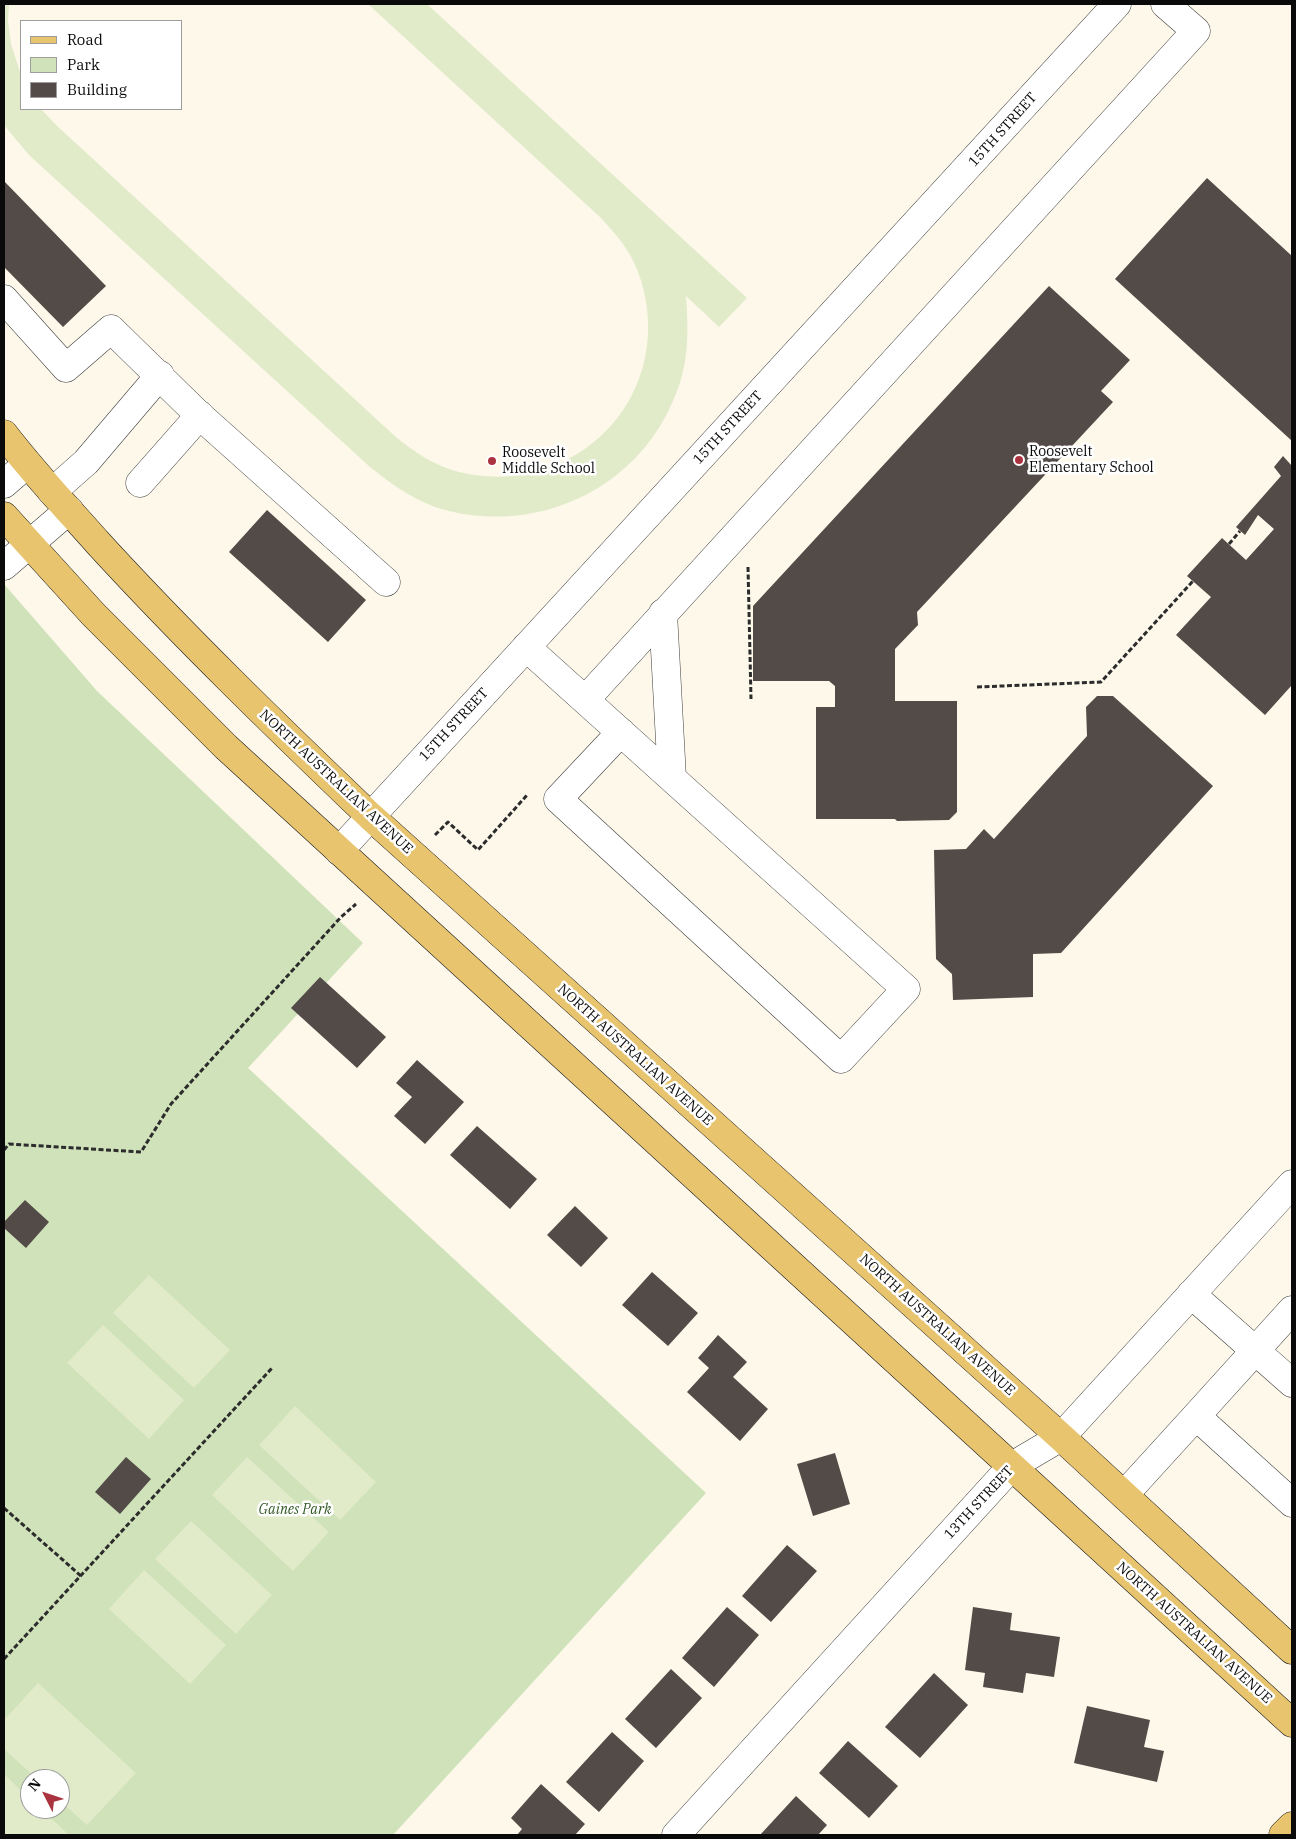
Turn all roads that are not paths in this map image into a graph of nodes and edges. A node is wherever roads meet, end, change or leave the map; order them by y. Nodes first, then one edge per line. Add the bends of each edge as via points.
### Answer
1 (1117, 4) edge
2 (1165, 4) edge
3 (4, 299) edge
4 (160, 375) junction
5 (200, 415) junction
6 (4, 434) edge
7 (26, 464) junction
8 (140, 483) dead end
9 (4, 484) edge
10 (60, 501) junction
11 (4, 516) edge
12 (30, 545) junction
13 (4, 566) edge
14 (386, 582) dead end
15 (663, 613) junction
16 (526, 647) junction
17 (585, 700) junction
18 (620, 732) junction
19 (672, 778) junction
20 (370, 816) junction
21 (339, 851) junction
22 (1292, 1184) edge
23 (1191, 1294) junction
24 (1292, 1310) edge
25 (1256, 1351) junction
26 (1292, 1383) edge
27 (1196, 1416) junction
28 (1061, 1437) junction
29 (1012, 1466) junction
30 (1124, 1495) junction
31 (1292, 1503) edge
32 (1292, 1650) edge
33 (1292, 1723) edge
34 (1292, 1826) edge
35 (676, 1835) edge
36 (1284, 1835) edge

1 - 16 street, 15TH STREET
2 - 15 street via 1196,31
3 - 4 street via 66,368 111,329
4 - 5 street
4 - 10 street via 86,462
5 - 8 street
5 - 14 street
6 - 7 main road, NORTH AUSTRALIAN AVENUE
7 - 9 street
7 - 10 main road, NORTH AUSTRALIAN AVENUE
10 - 12 street
10 - 20 main road, NORTH AUSTRALIAN AVENUE via 258,709
11 - 12 main road, NORTH AUSTRALIAN AVENUE
12 - 13 street
12 - 21 main road, NORTH AUSTRALIAN AVENUE via 93,614 226,747
15 - 17 street
15 - 19 street
16 - 17 street
16 - 20 street, 15TH STREET
17 - 18 street
18 - 19 street
18 - 19 street via 558,799 841,1059 906,989
20 - 21 street, 15TH STREET
20 - 28 main road, NORTH AUSTRALIAN AVENUE
21 - 29 main road, NORTH AUSTRALIAN AVENUE
22 - 23 street, 13TH STREET
23 - 25 street
23 - 28 street, 13TH STREET
24 - 25 street
25 - 26 street
25 - 27 street
27 - 30 street
27 - 31 street
28 - 29 street, 13TH STREET
28 - 30 main road, NORTH AUSTRALIAN AVENUE
29 - 33 main road, NORTH AUSTRALIAN AVENUE
29 - 35 street, 13TH STREET
30 - 32 main road, NORTH AUSTRALIAN AVENUE
34 - 36 main road

